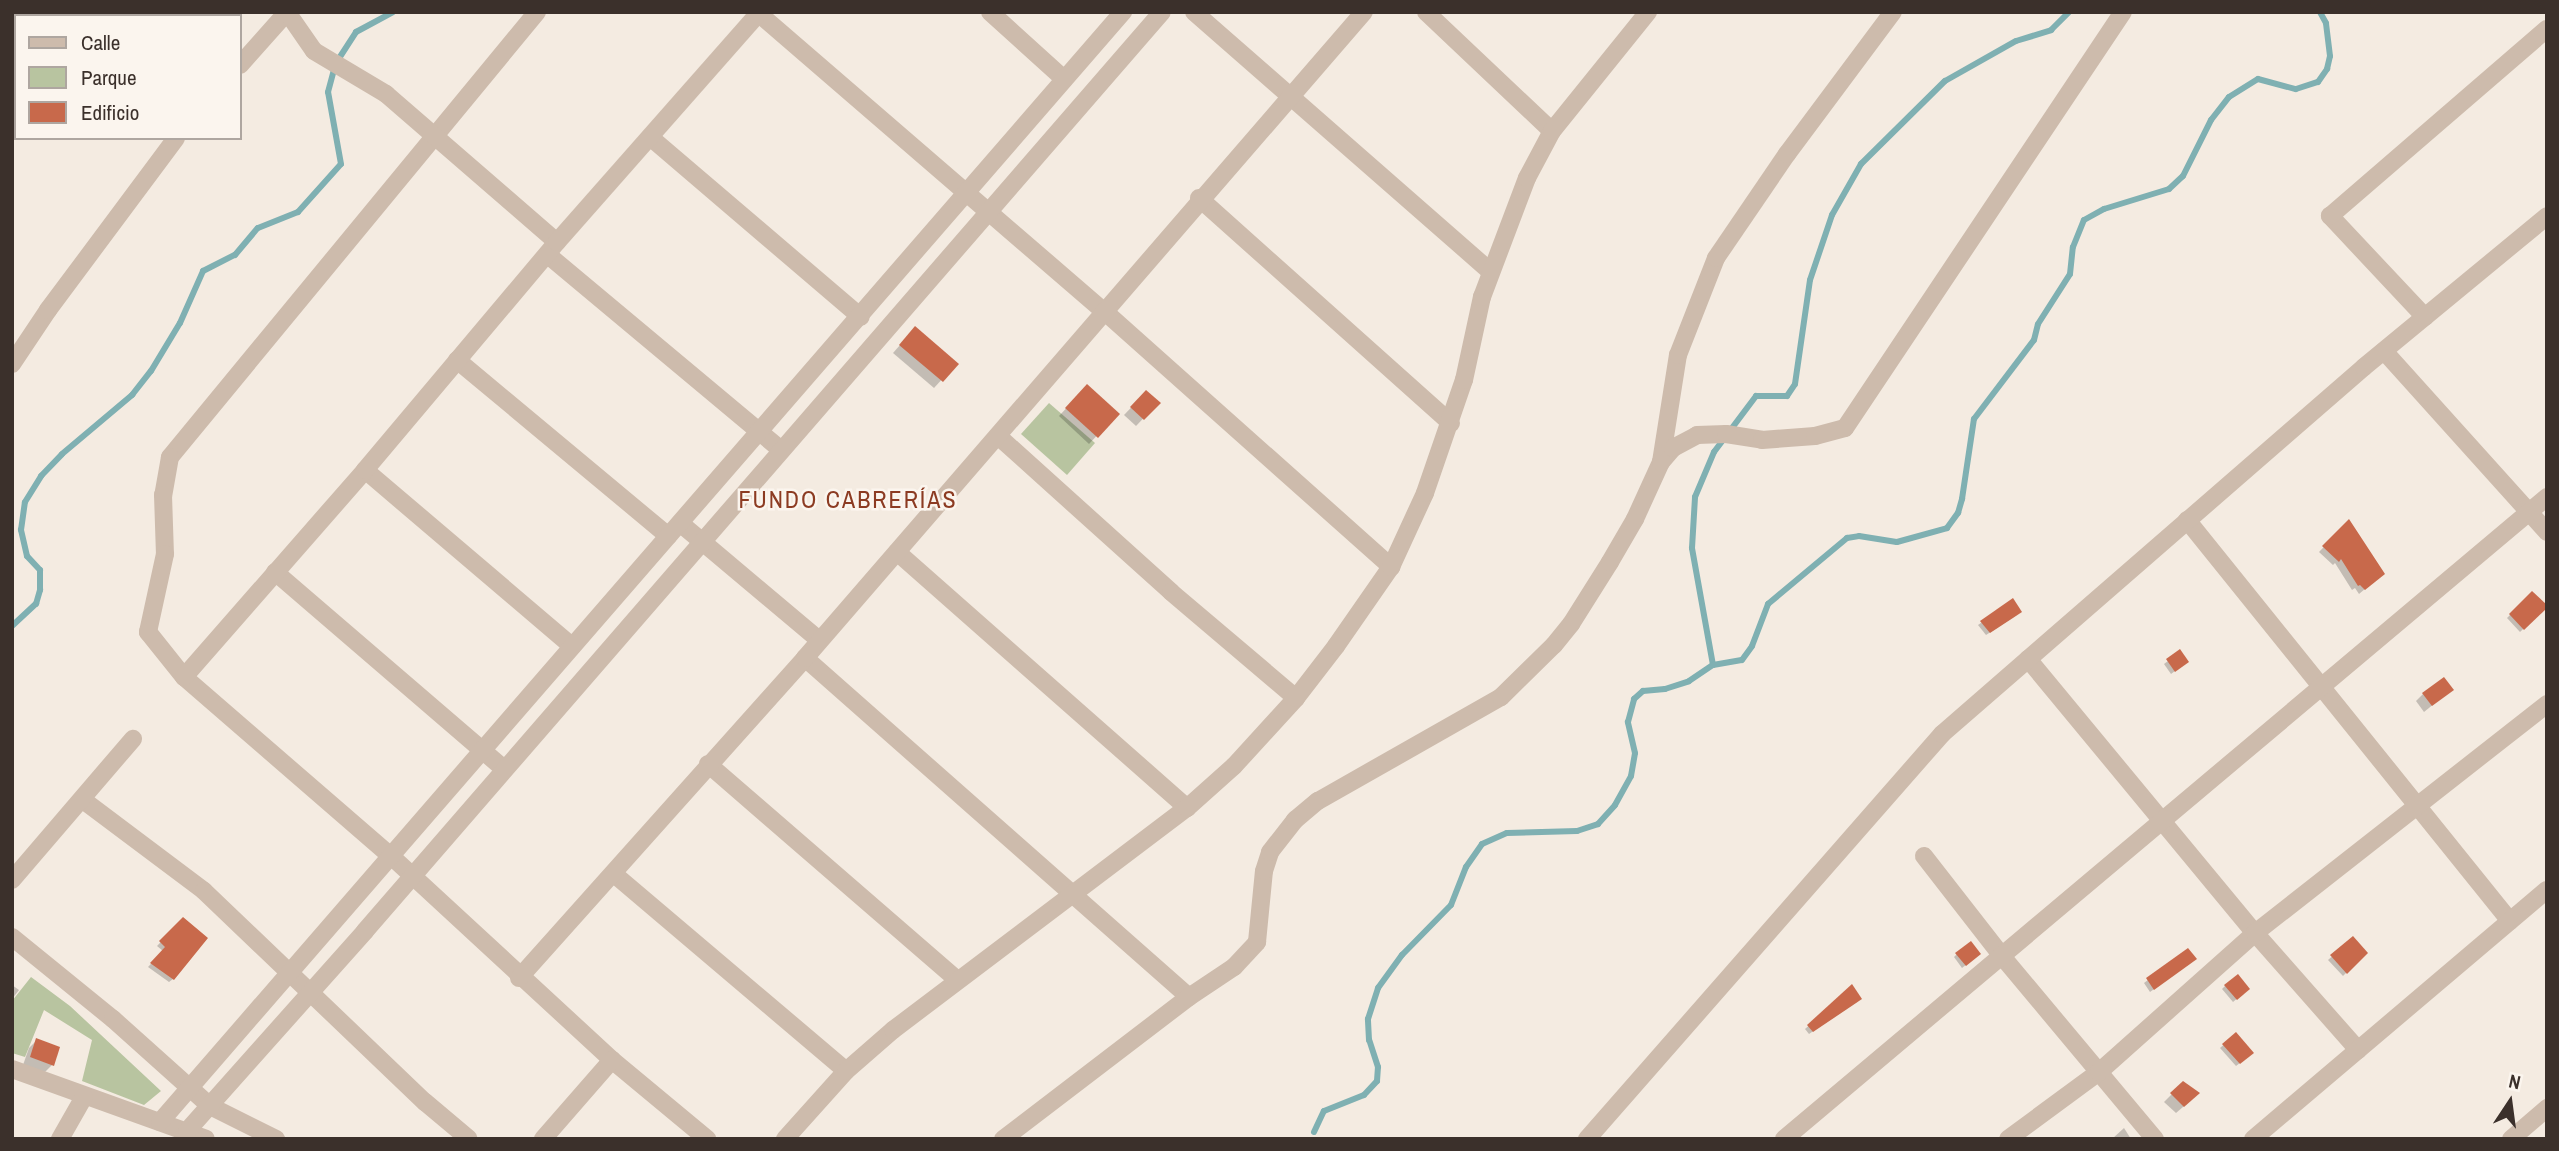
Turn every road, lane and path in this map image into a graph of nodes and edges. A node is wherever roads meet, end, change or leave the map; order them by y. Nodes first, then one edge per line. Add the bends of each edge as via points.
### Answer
1 (537, 12) edge
2 (990, 12) edge
3 (1124, 12) edge
4 (1162, 12) edge
5 (1194, 12) edge
6 (1364, 12) edge
7 (1426, 12) edge
8 (1648, 12) edge
9 (1893, 12) edge
10 (2123, 12) edge
11 (758, 13) edge
12 (2547, 29) edge
13 (242, 63) edge
14 (1064, 79) junction
15 (1289, 96) junction
16 (1552, 131) junction
17 (433, 135) junction
18 (650, 137) junction
19 (175, 140) edge
20 (966, 192) junction
21 (1199, 198) junction
22 (990, 212) junction
23 (2547, 216) edge
24 (552, 248) junction
25 (1490, 271) junction
26 (1104, 311) junction
27 (861, 317) junction
28 (2425, 317) junction
29 (2384, 351) junction
30 (457, 360) junction
31 (12, 364) edge
32 (1451, 423) junction
33 (759, 432) junction
34 (998, 436) junction
35 (781, 450) junction
36 (1661, 462) junction
37 (365, 470) junction
38 (2547, 498) edge
39 (2529, 513) junction
40 (2188, 520) junction
41 (674, 529) junction
42 (2547, 532) edge
43 (701, 541) junction
44 (897, 552) junction
45 (1391, 567) junction
46 (275, 572) junction
47 (819, 640) junction
48 (572, 646) junction
49 (805, 658) junction
50 (2028, 659) junction
51 (184, 677) junction
52 (2319, 687) junction
53 (1296, 698) junction
54 (2547, 704) edge
55 (133, 739) dead end
56 (482, 750) junction
57 (708, 764) junction
58 (504, 769) junction
59 (83, 800) junction
60 (2417, 806) junction
61 (1187, 808) junction
62 (2162, 818) junction
63 (391, 856) junction
64 (1924, 856) dead end
65 (614, 874) junction
66 (412, 876) junction
67 (12, 880) edge
68 (2547, 890) edge
69 (1071, 895) junction
70 (2510, 921) junction
71 (2255, 933) junction
72 (12, 937) edge
73 (2001, 955) junction
74 (291, 972) junction
75 (519, 978) junction
76 (957, 980) junction
77 (310, 992) junction
78 (1189, 997) junction
79 (2358, 1050) junction
80 (612, 1060) junction
81 (12, 1069) edge
82 (846, 1071) junction
83 (2099, 1072) junction
84 (189, 1088) junction
85 (84, 1097) junction
86 (210, 1106) junction
87 (2547, 1108) edge
88 (160, 1122) junction
89 (187, 1132) junction
90 (60, 1139) edge
91 (206, 1139) edge
92 (276, 1139) edge
93 (469, 1139) edge
94 (543, 1139) edge
95 (707, 1139) edge
96 (785, 1139) edge
97 (1003, 1139) edge
98 (1587, 1139) edge
99 (1784, 1139) edge
100 (2008, 1139) edge
101 (2155, 1139) edge
102 (2253, 1139) edge
103 (2511, 1139) edge

1 - 17 street
2 - 14 street
3 - 14 street
4 - 22 street
5 - 15 street
6 - 15 street
7 - 16 street
8 - 16 street
9 - 36 street via 1716,258 1678,355
10 - 36 street via 1845,428 1815,436 1762,440 1697,435 1685,439
11 - 18 street
11 - 20 street
12 - 28 street via 2330,216
13 - 17 street via 286,12 314,51 386,94
14 - 20 street
15 - 21 street
15 - 25 street
16 - 25 street via 1527,178
17 - 24 street
17 - 51 street via 170,457 163,495 165,554 148,632
18 - 24 street
18 - 27 street
19 - 31 street
20 - 22 street
20 - 27 street
21 - 26 street
21 - 32 street
22 - 26 street
22 - 35 street
23 - 28 street
24 - 30 street
24 - 33 street
25 - 32 street
26 - 34 street
26 - 45 street
27 - 33 street
28 - 29 street
29 - 39 street
29 - 40 street
30 - 37 street
30 - 41 street
32 - 45 street
33 - 35 street
33 - 41 street
34 - 44 street
34 - 53 street
35 - 43 street
36 - 78 street via 1611,562 1554,645 1501,697 1318,801 1295,820 1270,852 1257,942 1234,967
37 - 46 street
37 - 48 street
38 - 39 street
39 - 42 street
39 - 52 street
40 - 50 street
40 - 52 street
41 - 43 street
41 - 48 street
43 - 47 street
43 - 58 street
44 - 47 street
44 - 61 street
45 - 53 street
46 - 51 street
46 - 56 street
47 - 49 street
48 - 56 street
49 - 57 street
49 - 69 street
50 - 62 street
50 - 98 street via 1942,734
51 - 63 street
52 - 60 street
52 - 62 street
53 - 61 street via 1234,766
54 - 60 street
55 - 59 street
56 - 58 street
56 - 63 street
57 - 65 street
57 - 76 street
58 - 66 street
59 - 67 street
59 - 74 street via 204,891
60 - 70 street
60 - 71 street
61 - 69 street
62 - 71 street
62 - 73 street
63 - 66 street
63 - 74 street
64 - 73 street
65 - 75 street
65 - 82 street
66 - 75 street
66 - 77 street
68 - 70 street
69 - 76 street
69 - 78 street
70 - 79 street
71 - 79 street
71 - 83 street
72 - 84 street
73 - 83 street
73 - 99 street
74 - 77 street
74 - 84 street
75 - 80 street
76 - 82 street
77 - 86 street
77 - 93 street
78 - 97 street
79 - 102 street
80 - 94 street
80 - 95 street
81 - 85 street
82 - 96 street
83 - 100 street
83 - 101 street
84 - 86 street
84 - 88 street
85 - 88 street
85 - 90 street
86 - 89 street
86 - 92 street
87 - 103 street
88 - 89 street
89 - 91 street

